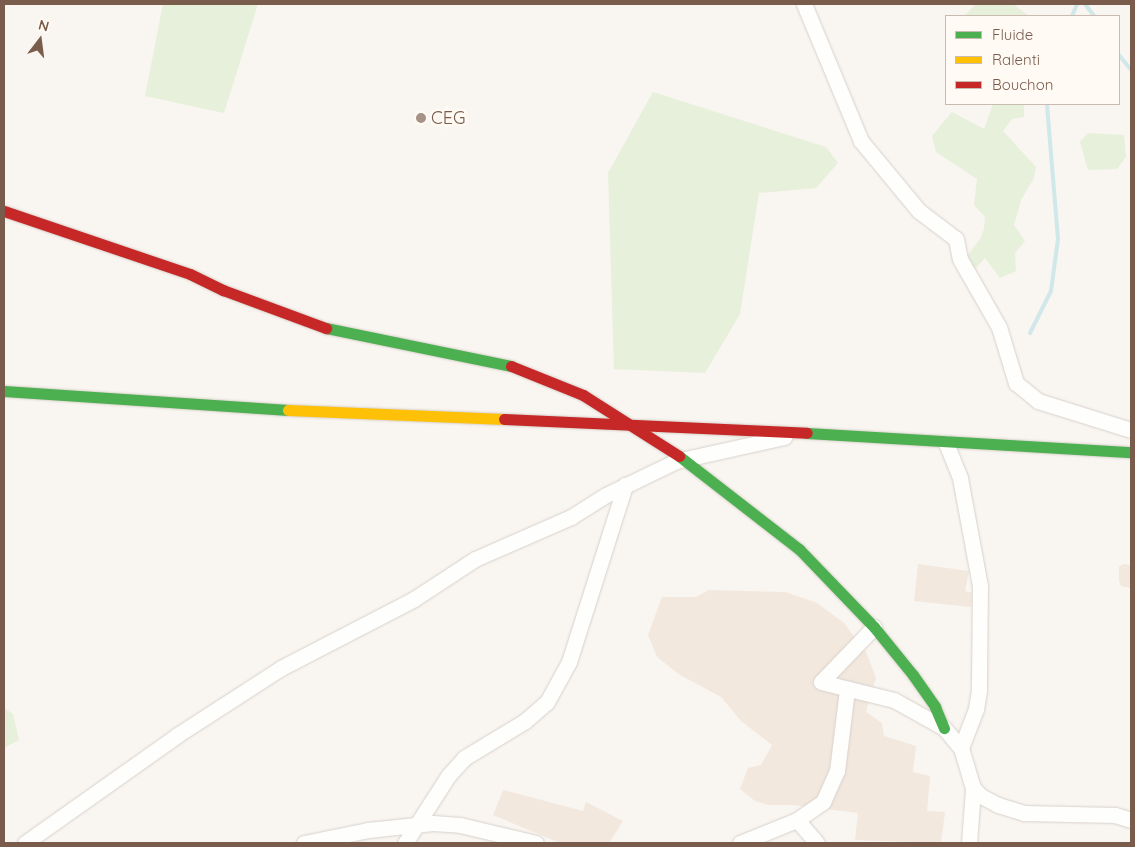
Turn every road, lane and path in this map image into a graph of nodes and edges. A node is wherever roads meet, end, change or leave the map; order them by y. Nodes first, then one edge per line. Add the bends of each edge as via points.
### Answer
1 (804, 4) edge
2 (4, 211) edge
3 (4, 391) edge
4 (633, 425) junction
5 (1131, 430) edge
6 (801, 434) junction
7 (946, 443) junction
8 (1131, 452) edge
9 (684, 459) junction
10 (625, 486) junction
11 (874, 627) junction
12 (847, 689) junction
13 (944, 728) junction
14 (961, 748) junction
15 (973, 788) junction
16 (797, 820) junction
17 (1131, 820) edge
18 (416, 824) junction
19 (24, 843) edge
20 (304, 843) edge
21 (405, 843) edge
22 (536, 843) edge
23 (740, 843) edge
24 (817, 843) edge
25 (969, 843) edge

1 - 5 street via 861,141 919,211 956,239 960,259 999,327 1016,383 1038,401
2 - 4 main road via 190,274 223,290 339,333 500,362 583,395
3 - 4 main road via 203,406
4 - 6 main road
4 - 9 main road
6 - 7 main road
6 - 9 street
7 - 8 main road
7 - 14 street via 960,478 980,586 979,690 974,715
9 - 10 street
9 - 11 main road via 799,549
10 - 18 street via 569,662 547,702 525,721 464,758
10 - 19 street via 571,517 474,559 414,598 282,668 176,736
11 - 12 street via 821,682
11 - 13 main road via 927,693
12 - 13 street via 894,700
12 - 16 street via 834,782 823,802
13 - 14 street
14 - 15 street
15 - 17 street via 998,805 1024,813 1115,815
15 - 25 street
16 - 23 street
16 - 24 street
18 - 20 street
18 - 21 street
18 - 22 street via 460,825

